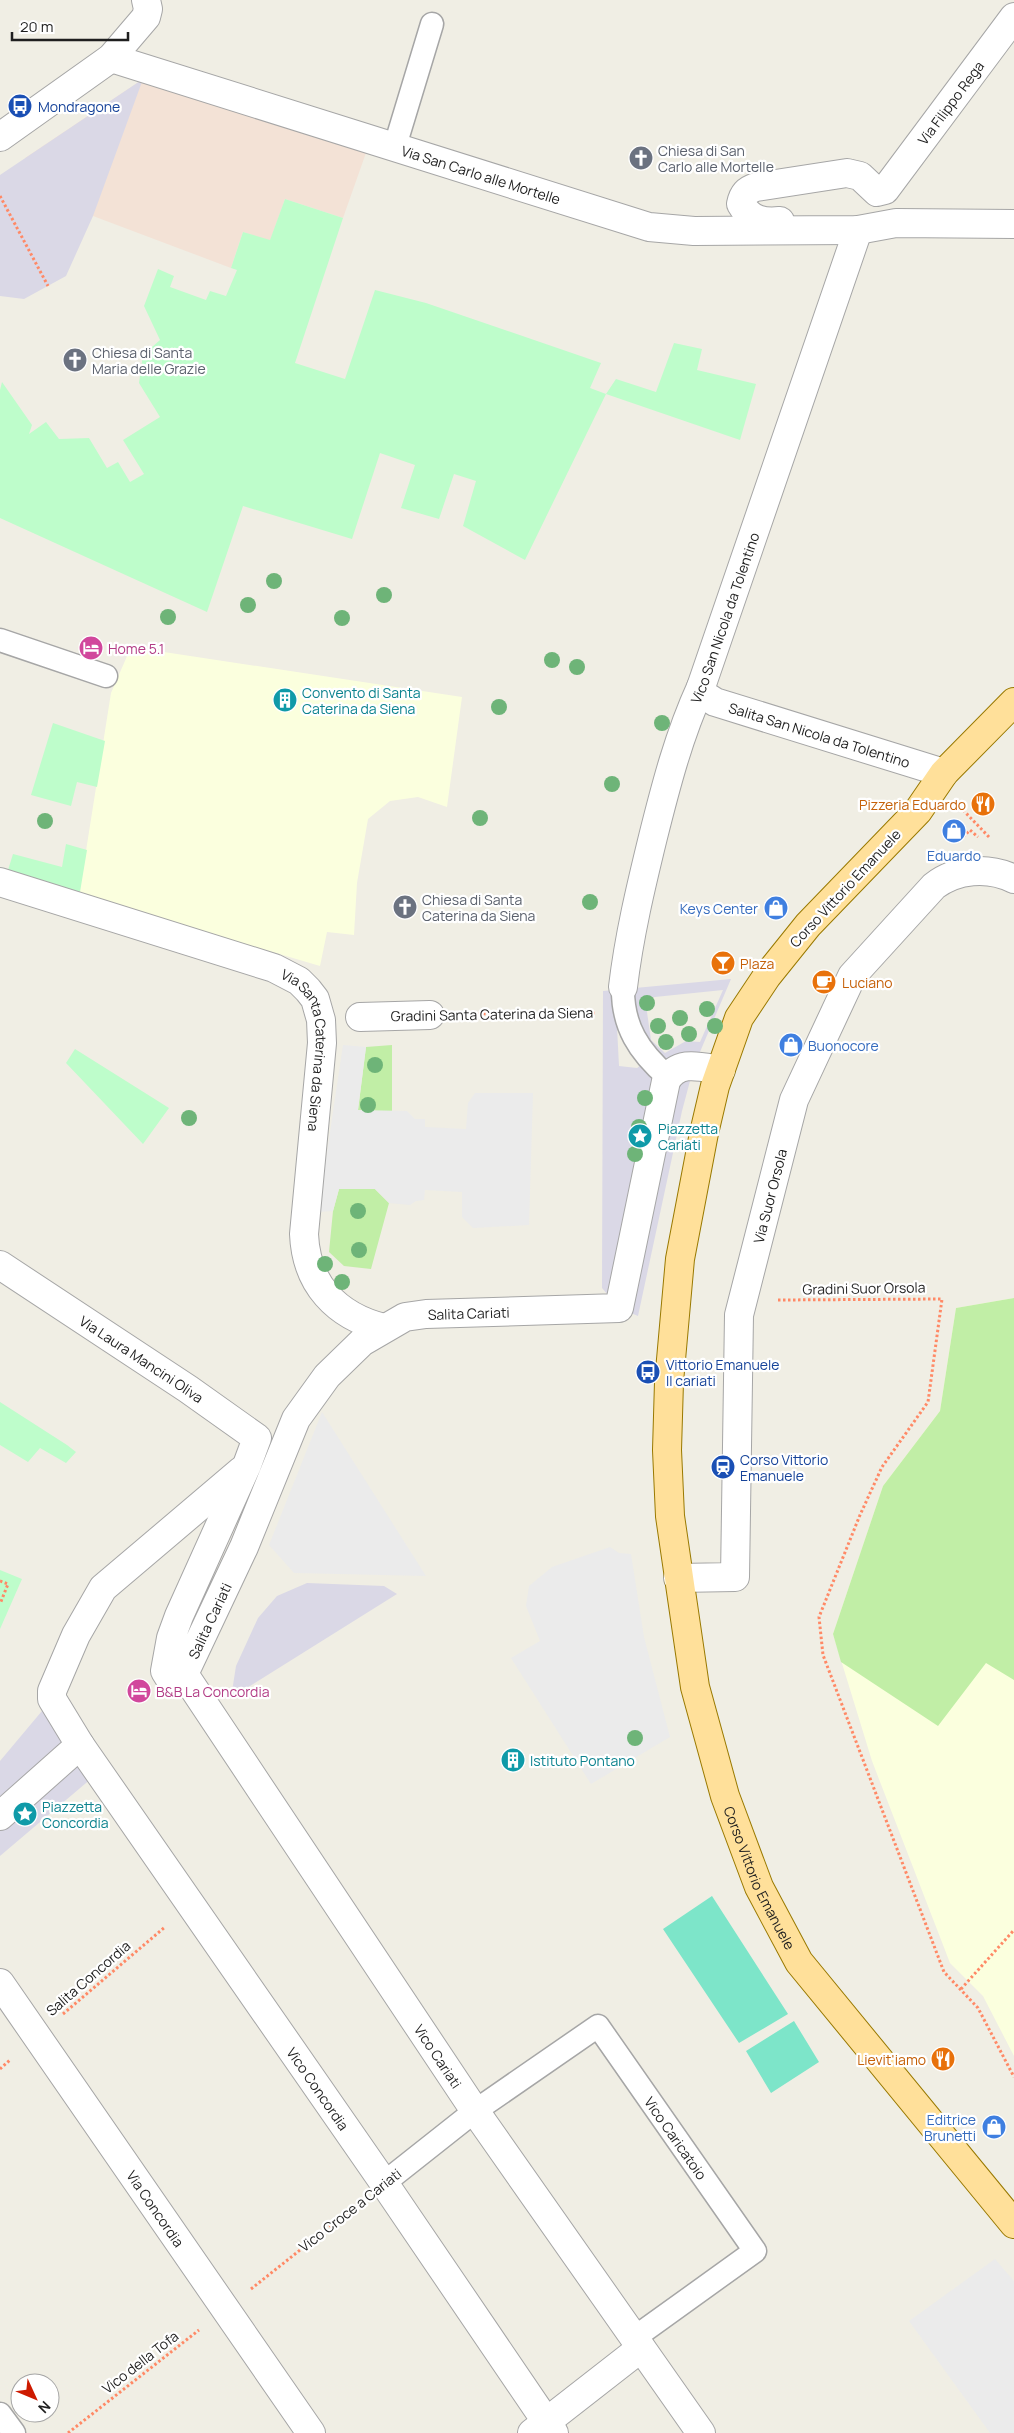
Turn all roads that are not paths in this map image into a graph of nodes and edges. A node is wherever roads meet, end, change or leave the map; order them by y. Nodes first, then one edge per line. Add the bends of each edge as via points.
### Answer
1 (146, 0) edge
2 (1014, 17) edge
3 (432, 24) dead end
4 (112, 58) junction
5 (0, 137) edge
6 (395, 146) junction
7 (1014, 224) edge
8 (858, 230) junction
9 (0, 640) edge
10 (106, 676) dead end
11 (701, 688) junction
12 (1014, 702) edge
13 (944, 773) junction
14 (1014, 879) edge
15 (0, 882) edge
16 (624, 1000) joint
17 (430, 1015) road end
18 (360, 1016) dead end
19 (721, 1070) junction
20 (668, 1077) junction
21 (0, 1265) edge
22 (384, 1328) junction
23 (247, 1465) junction
24 (678, 1578) junction
25 (184, 1674) junction
26 (80, 1745) junction
27 (0, 1816) edge
28 (0, 1983) edge
29 (475, 2111) junction
30 (384, 2183) junction
31 (1014, 2224) edge
32 (637, 2343) junction
33 (0, 2414) edge
34 (544, 2429) edge
35 (14, 2433) edge
36 (311, 2433) edge
37 (700, 2433) edge

1 - 4 street via 146,17
2 - 8 street, Via Filippo Rega via 882,192 877,192 860,176 847,173 756,187 742,197 745,211 760,220 779,221 841,212 852,217
3 - 6 lane
4 - 5 street
4 - 6 street, Via San Carlo alle Mortelle
6 - 8 street, Via San Carlo alle Mortelle via 649,227 694,231
7 - 8 street, Via San Carlo alle Mortelle via 896,224
8 - 11 street, Vico San Nicola da Tolentino
9 - 10 lane
11 - 13 street, Salita San Nicola da Tolentino via 704,695 715,702
11 - 16 street, Vico San Nicola da Tolentino via 685,722 663,799 631,936
12 - 13 main road, Corso Vittorio Emanuele
13 - 19 main road, Corso Vittorio Emanuele via 918,811 832,899 767,976 739,1018
14 - 24 street, Via Suor Orsola via 986,872 956,873 946,877 934,886 852,976 794,1100 738,1315 734,1577
15 - 22 street, Via Santa Caterina da Siena via 274,968 299,981 308,990 319,1009 322,1043 304,1251 309,1268 322,1290 350,1314
16 - 20 lane via 630,1028 646,1056
17 - 18 street, Gradini Santa Caterina da Siena
19 - 20 street via 687,1065
19 - 24 main road, Corso Vittorio Emanuele via 704,1133 682,1250 669,1382 667,1450
20 - 22 street, Salita Cariati via 618,1308 426,1314 404,1317
21 - 23 street, Via Laura Mancini Oliva via 255,1435 257,1441
22 - 25 street, Salita Cariati via 362,1342 327,1376 296,1419 244,1548
23 - 25 street, Salita Cariati via 171,1638 166,1676 174,1681
23 - 26 street via 103,1588 76,1635 52,1691 52,1699
24 - 31 main road, Corso Vittorio Emanuele via 689,1656 710,1746 759,1888 800,1962 828,1999
25 - 29 street, Vico Cariati
26 - 27 street
26 - 30 street, Vico Concordia
28 - 36 street, Via Concordia
29 - 30 lane, Vico Croce a Cariati
29 - 32 street, Vico Cariati
29 - 32 lane, Vico Caricatoio via 598,2026 755,2251
30 - 34 street, Vico Concordia
32 - 34 street
32 - 37 street, Vico Cariati
33 - 35 lane

